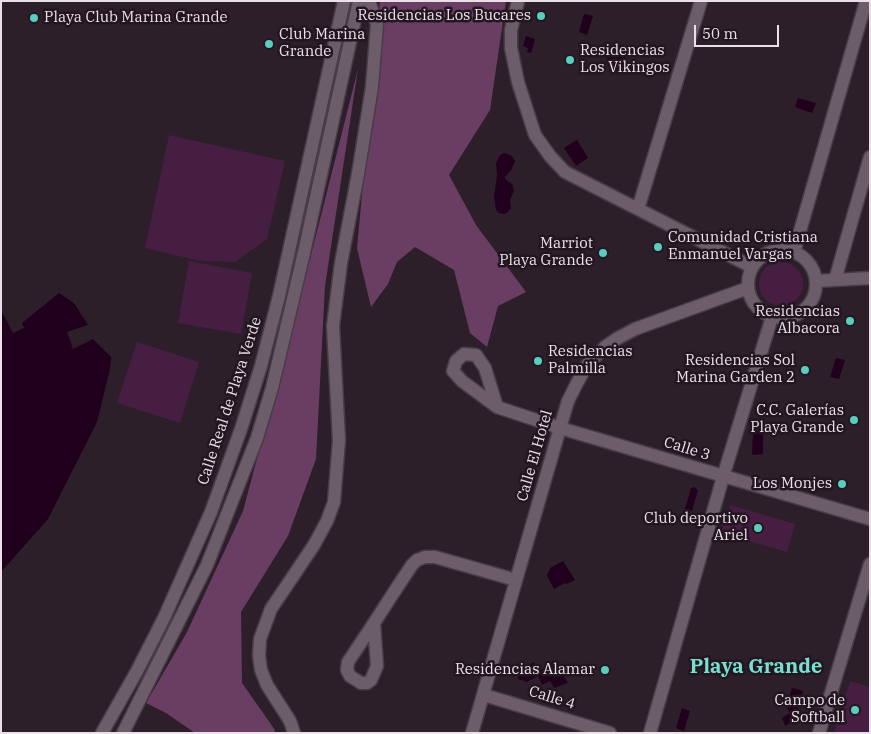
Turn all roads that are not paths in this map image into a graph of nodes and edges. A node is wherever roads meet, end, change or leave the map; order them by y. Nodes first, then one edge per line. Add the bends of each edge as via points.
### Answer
1 (344, 1) edge
2 (359, 1) edge
3 (369, 1) edge
4 (518, 1) edge
5 (701, 1) edge
6 (866, 1) edge
7 (870, 157) edge
8 (308, 163) junction
9 (323, 167) junction
10 (638, 209) junction
11 (294, 229) junction
12 (308, 234) junction
13 (794, 252) junction
14 (752, 267) junction
15 (870, 278) edge
16 (836, 280) junction
17 (816, 281) junction
18 (748, 288) junction
19 (279, 296) junction
20 (293, 299) junction
21 (772, 317) junction
22 (261, 366) junction
23 (276, 370) junction
24 (497, 407) dead end
25 (560, 428) junction
26 (241, 429) junction
27 (258, 434) junction
28 (723, 477) junction
29 (218, 493) junction
30 (234, 498) junction
31 (870, 519) edge
32 (191, 557) junction
33 (870, 564) edge
34 (207, 565) junction
35 (516, 580) junction
36 (164, 618) junction
37 (374, 623) dead end
38 (178, 626) junction
39 (484, 694) junction
40 (116, 710) junction
41 (131, 720) junction
42 (102, 733) edge
43 (123, 733) edge
44 (294, 733) edge
45 (472, 733) edge
46 (610, 733) edge
47 (650, 733) edge
48 (819, 733) edge

1 - 8 street, Calle Real de Playa Verde
2 - 9 street, Calle Real de Playa Verde
3 - 44 street via 377,24 372,87 333,326 338,440 334,502 314,544 271,609 260,639 258,656 267,685
4 - 10 street via 511,30 511,48 535,135 566,172
5 - 10 street
6 - 13 street
7 - 16 street
8 - 9 street
8 - 11 street, Calle Real de Playa Verde
9 - 12 street, Calle Real de Playa Verde
10 - 14 street
11 - 12 street
11 - 19 street, Calle Real de Playa Verde
12 - 20 street, Calle Real de Playa Verde
13 - 14 street via 770,252
13 - 17 street via 805,258
14 - 18 street
15 - 16 street
16 - 17 street
17 - 21 street via 811,302 803,310 794,316
18 - 21 street via 756,306
18 - 25 street, Calle El Hotel via 635,329 605,347 577,383
19 - 20 street
19 - 22 street, Calle Real de Playa Verde
20 - 23 street, Calle Real de Playa Verde
21 - 28 street
22 - 23 street
22 - 26 street, Calle Real de Playa Verde
23 - 27 street, Calle Real de Playa Verde
24 - 25 street, Calle 3
25 - 28 street, Calle 3
25 - 35 street, Calle El Hotel
26 - 27 street
26 - 29 street, Calle Real de Playa Verde
27 - 30 street, Calle Real de Playa Verde
28 - 31 street, Calle 3
28 - 47 street
29 - 30 street
29 - 32 street, Calle Real de Playa Verde
30 - 34 street, Calle Real de Playa Verde
32 - 34 street
32 - 36 street, Calle Real de Playa Verde
33 - 48 street
34 - 38 street, Calle Real de Playa Verde
35 - 37 street via 435,557 420,558
35 - 39 street, Calle El Hotel
36 - 38 street
36 - 40 street, Calle Real de Playa Verde
38 - 41 street, Calle Real de Playa Verde
39 - 45 street, Calle El Hotel
39 - 46 street, Calle 4
40 - 41 street
40 - 42 street, Calle Real de Playa Verde
41 - 43 street, Calle Real de Playa Verde

